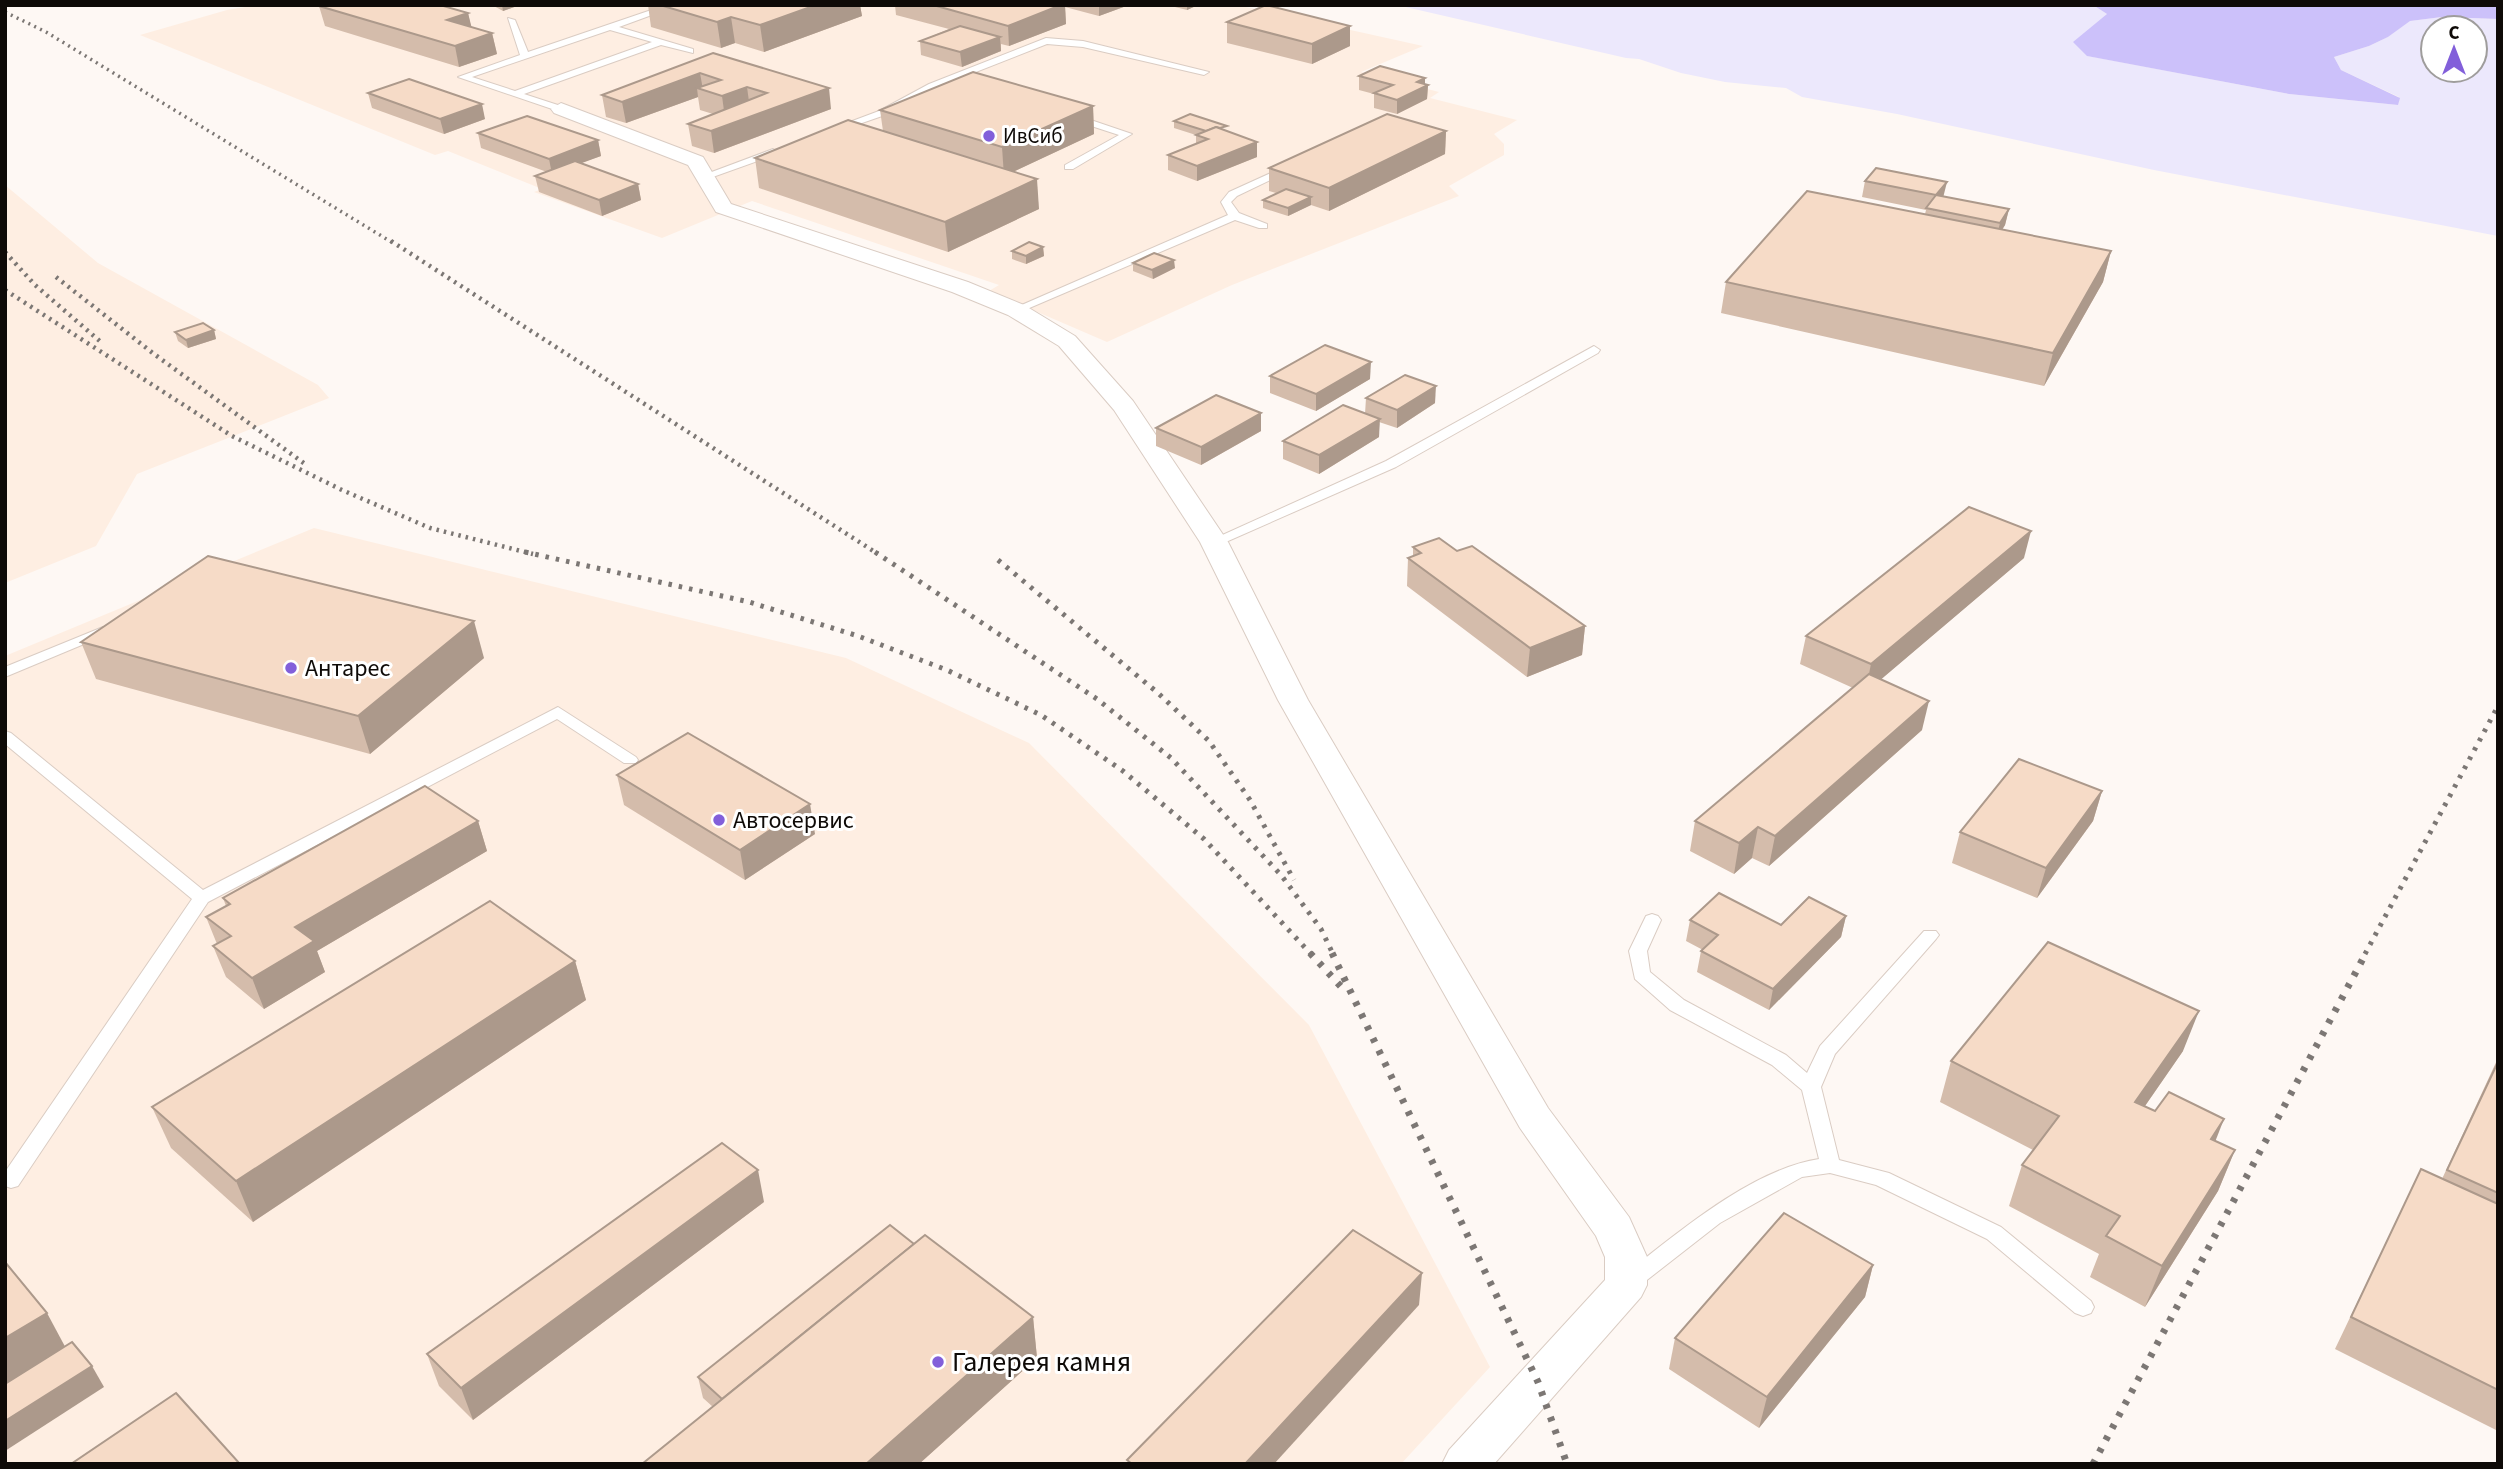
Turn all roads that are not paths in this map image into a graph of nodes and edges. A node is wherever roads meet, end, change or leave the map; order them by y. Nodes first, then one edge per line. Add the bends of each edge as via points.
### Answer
1 (675, 5) edge
2 (511, 20) dead end
3 (610, 27) junction
4 (662, 42) junction
5 (690, 51) edge
6 (525, 56) junction
7 (1204, 72) dead end
8 (948, 93) edge
9 (515, 94) junction
10 (909, 99) junction
11 (561, 109) joint
12 (1063, 115) edge
13 (831, 131) edge
14 (781, 149) edge
15 (1295, 166) edge
16 (1069, 167) dead end
17 (706, 176) junction
18 (1234, 216) junction
19 (1263, 226) dead end
20 (1016, 310) junction
21 (1594, 349) dead end
22 (1214, 542) junction
23 (115, 626) edge
24 (5, 673) edge
25 (5, 736) edge
26 (630, 760) dead end
27 (202, 898) junction
28 (1652, 920) dead end
29 (1930, 935) dead end
30 (1811, 1087) junction
31 (1830, 1165) junction
32 (11, 1180) dead end
33 (1626, 1284) junction
34 (2083, 1307) dead end
35 (1465, 1464) edge

1 - 3 lane
2 - 6 lane
3 - 4 lane
3 - 6 lane
4 - 5 lane
4 - 9 lane
6 - 9 lane via 463,77
7 - 10 lane via 1083,44 1046,41
8 - 10 lane
9 - 11 lane
10 - 13 lane
11 - 17 street via 696,161
12 - 16 lane via 1127,134
14 - 17 lane
15 - 18 lane via 1233,194 1226,202
17 - 20 street via 723,208
18 - 19 lane
18 - 20 lane
20 - 22 street via 1067,341 1124,406
21 - 22 lane via 1391,464
22 - 33 street via 1293,700 1460,992 1534,1118 1614,1229 1626,1256
23 - 24 lane
25 - 27 lane
26 - 27 lane via 558,712
27 - 32 lane
28 - 30 lane via 1638,951 1642,975 1677,1005 1779,1060
29 - 30 lane via 1827,1051
30 - 31 lane
31 - 33 lane via 1798,1170 1713,1217
31 - 34 lane via 1882,1179 1994,1233
33 - 35 street

